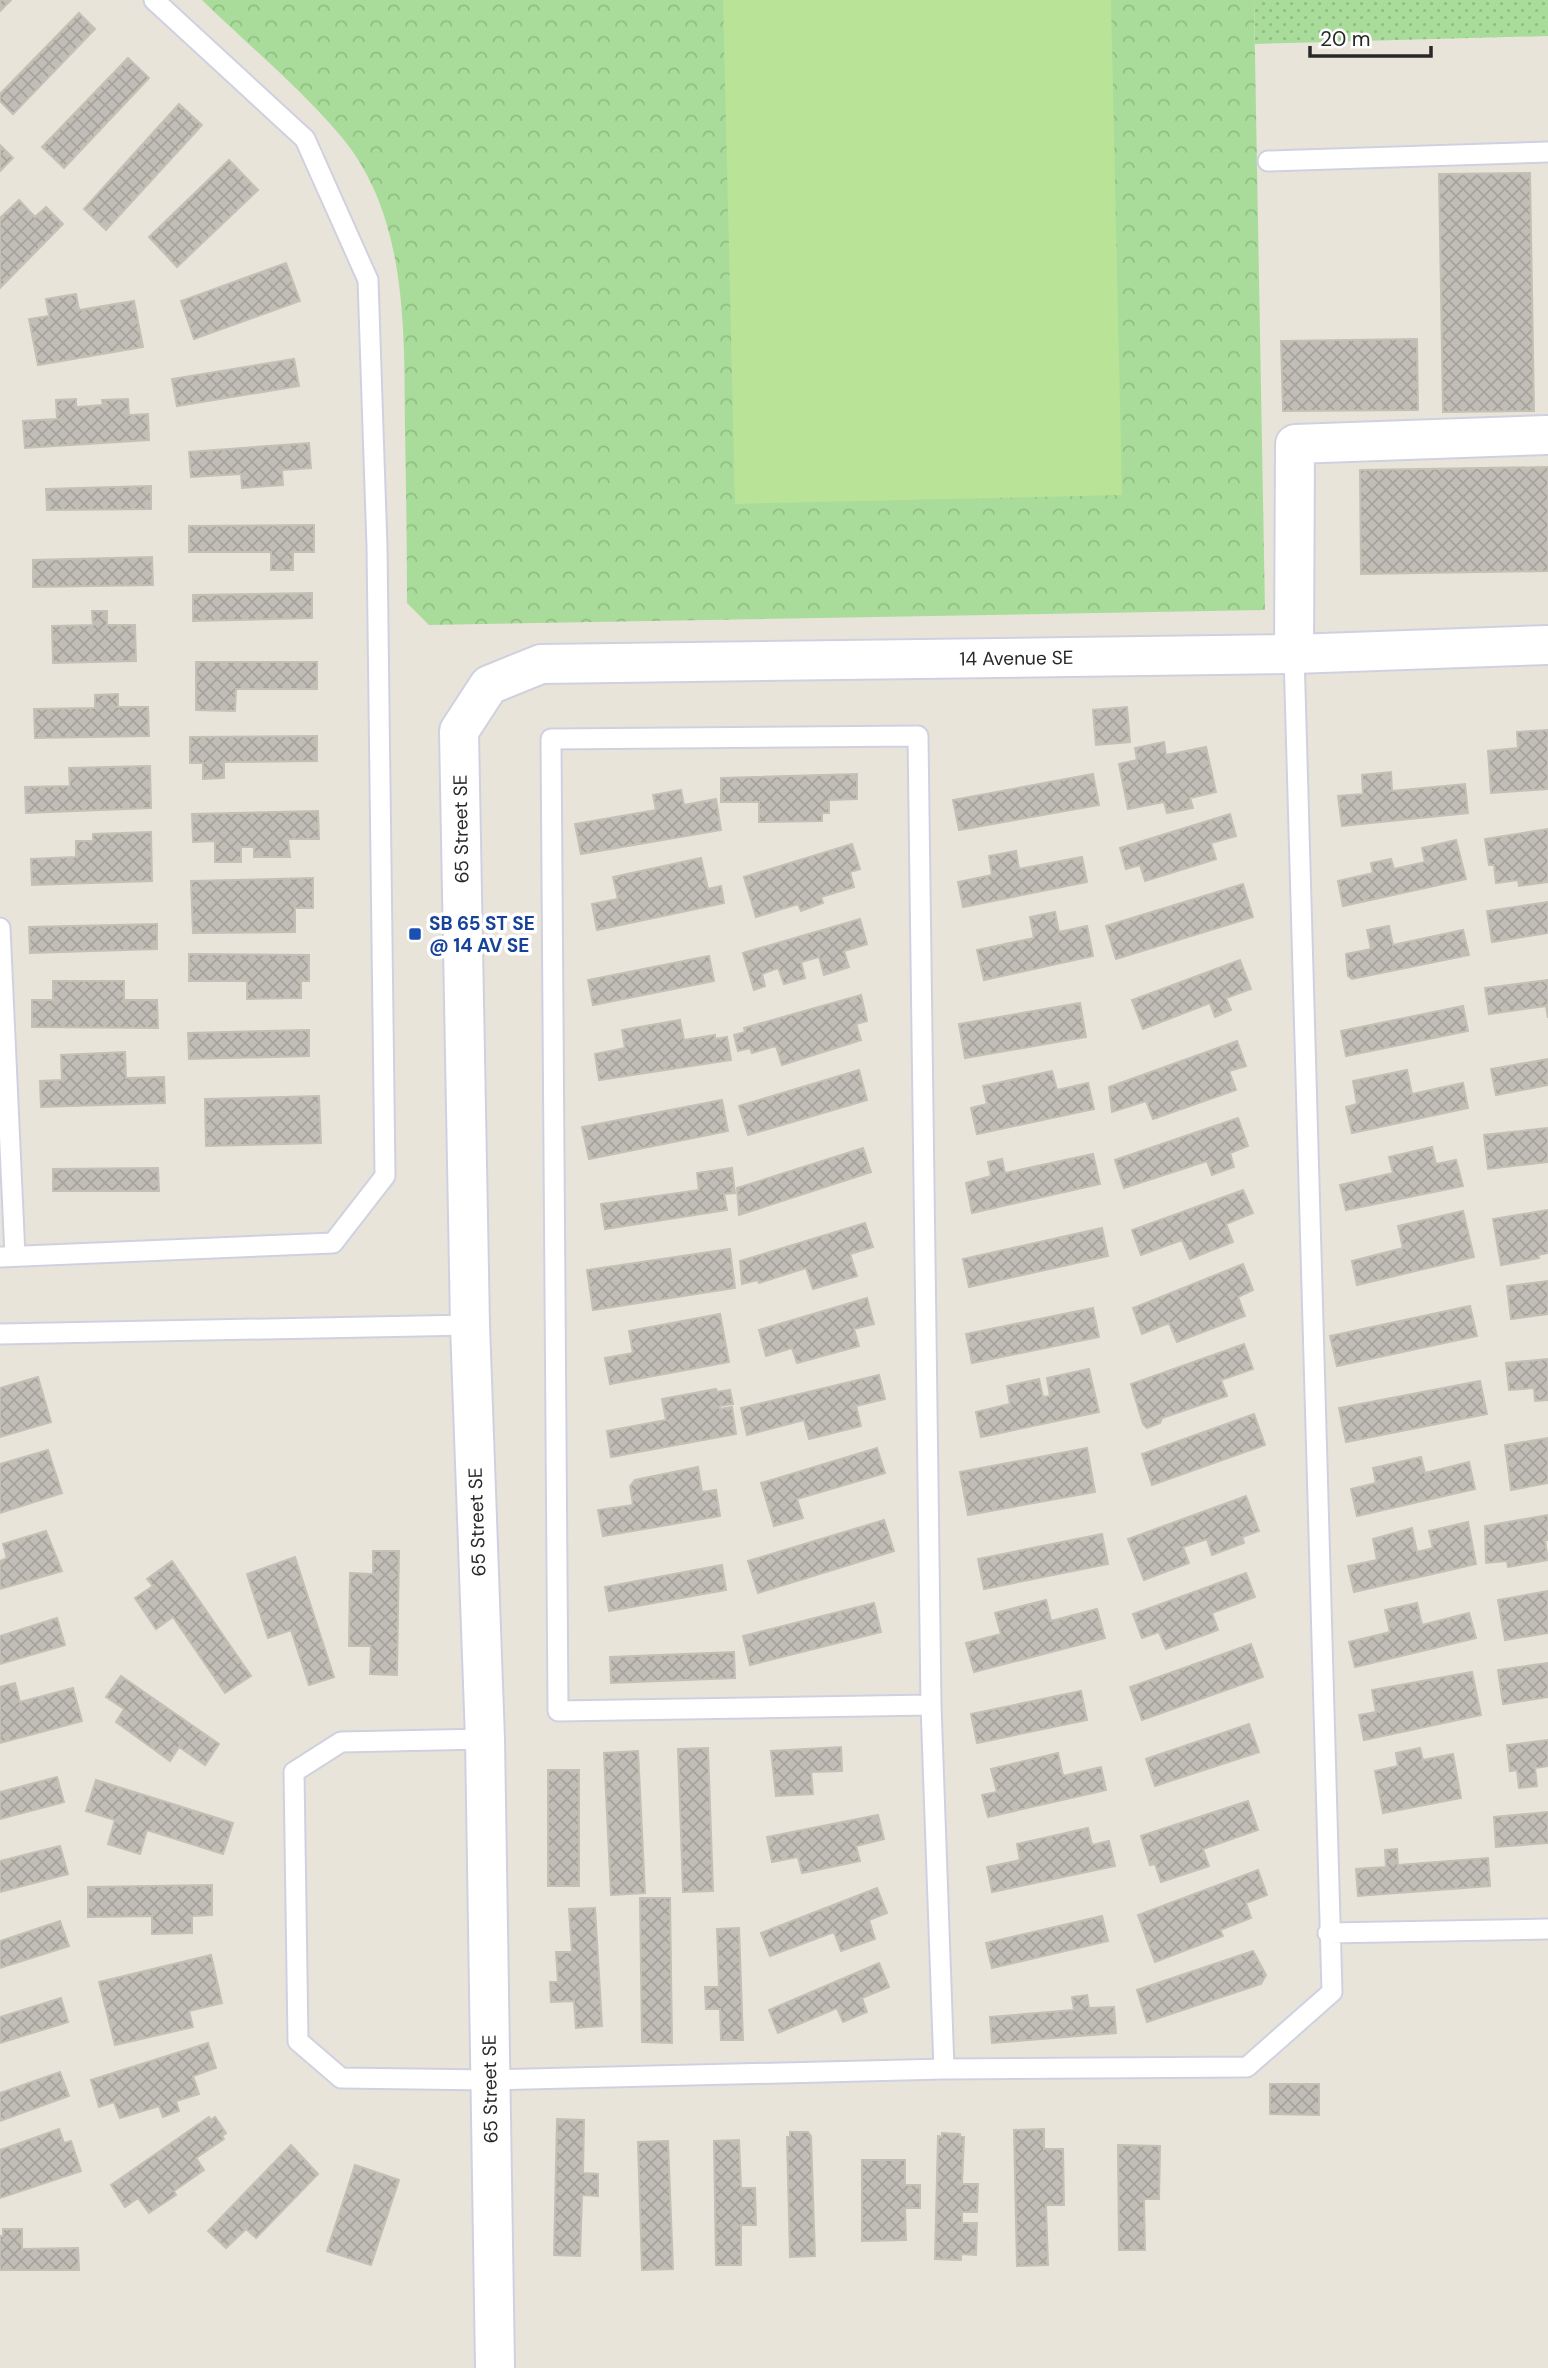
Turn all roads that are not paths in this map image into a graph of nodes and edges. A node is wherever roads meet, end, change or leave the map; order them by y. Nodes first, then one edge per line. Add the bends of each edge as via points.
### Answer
1 (154, 0) edge
2 (1548, 152) edge
3 (1268, 160) dead end
4 (1548, 435) edge
5 (1548, 645) edge
6 (1294, 654) junction
7 (489, 685) joint
8 (0, 928) edge
9 (7, 1256) edge
10 (470, 1325) junction
11 (0, 1334) edge
12 (931, 1705) junction
13 (485, 1739) junction
14 (1548, 1929) edge
15 (1328, 1933) junction
16 (944, 2069) junction
17 (490, 2080) junction
18 (495, 2368) edge

1 - 9 lane via 305,139 368,280 377,547 384,1176 333,1243
2 - 3 lane
4 - 6 street via 1295,444
5 - 6 street, 14 Avenue SE
6 - 7 street, 14 Avenue SE via 541,664
6 - 15 lane
7 - 10 street, 65 Street SE via 460,731
8 - 9 lane
10 - 11 lane
10 - 13 street, 65 Street SE
12 - 12 lane via 918,736 551,739 558,1711
12 - 16 lane
13 - 17 street, 65 Street SE
13 - 17 lane via 341,1742 294,1772 298,2041 341,2078
14 - 15 lane
15 - 16 lane via 1332,1992 1247,2067
16 - 17 lane
17 - 18 street, 65 Street SE

